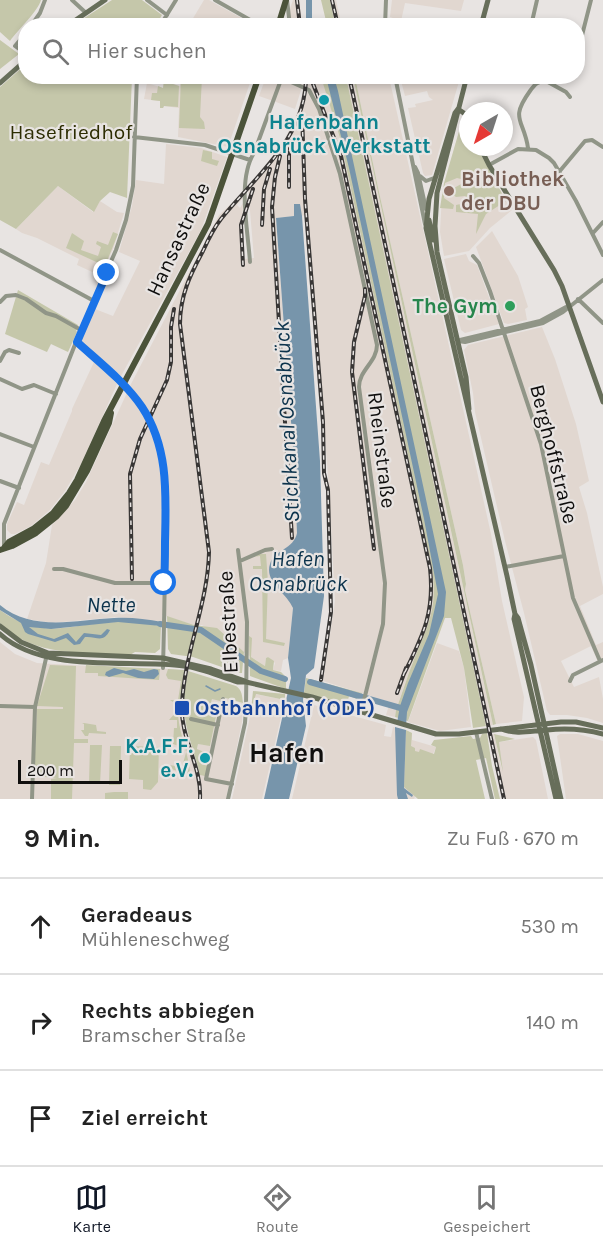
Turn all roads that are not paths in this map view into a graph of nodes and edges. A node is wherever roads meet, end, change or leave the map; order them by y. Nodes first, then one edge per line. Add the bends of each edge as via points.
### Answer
1 (45, 0) edge
2 (72, 0) edge
3 (105, 0) edge
4 (147, 0) edge
5 (176, 0) edge
6 (215, 0) edge
7 (287, 0) edge
8 (386, 0) edge
9 (488, 0) edge
10 (537, 0) edge
11 (591, 0) edge
12 (85, 12) junction
13 (167, 15) junction
14 (37, 18) edge
15 (77, 18) edge
16 (165, 18) edge
17 (247, 18) edge
18 (281, 18) edge
19 (289, 18) edge
20 (385, 18) edge
21 (483, 18) edge
22 (533, 18) edge
23 (585, 24) edge
24 (18, 67) edge
25 (0, 83) edge
26 (137, 84) edge
27 (256, 84) edge
28 (279, 84) edge
29 (297, 84) edge
30 (397, 84) edge
31 (465, 84) edge
32 (535, 84) edge
33 (551, 84) edge
34 (570, 98) dead end
35 (458, 109) junction
36 (134, 137) junction
37 (603, 147) edge
38 (528, 148) junction
39 (234, 154) junction
40 (484, 156) edge
41 (250, 160) junction
42 (489, 165) junction
43 (414, 166) junction
44 (559, 172) junction
45 (418, 173) junction
46 (436, 176) junction
47 (427, 212) junction
48 (603, 222) edge
49 (426, 228) junction
50 (593, 234) junction
51 (0, 250) edge
52 (437, 252) junction
53 (603, 255) edge
54 (473, 256) dead end
55 (250, 261) dead end
56 (603, 280) edge
57 (2, 296) edge
58 (578, 299) junction
59 (94, 301) junction
60 (0, 302) edge
61 (570, 306) junction
62 (603, 323) edge
63 (81, 330) junction
64 (504, 331) junction
65 (455, 341) junction
66 (77, 342) junction
67 (19, 353) dead end
68 (0, 361) edge
69 (0, 379) edge
70 (123, 386) junction
71 (56, 394) junction
72 (603, 402) edge
73 (0, 434) edge
74 (34, 447) junction
75 (0, 481) edge
76 (19, 488) junction
77 (1, 537) edge
78 (2, 549) edge
79 (272, 549) dead end
80 (238, 550) dead end
81 (564, 556) junction
82 (240, 561) junction
83 (505, 567) junction
84 (54, 569) dead end
85 (164, 583) junction
86 (0, 626) edge
87 (0, 634) edge
88 (47, 655) junction
89 (602, 661) edge
90 (163, 663) junction
91 (570, 681) dead end
92 (246, 682) junction
93 (223, 699) dead end
94 (0, 706) edge
95 (34, 707) junction
96 (215, 708) dead end
97 (221, 710) junction
98 (361, 712) junction
99 (191, 719) dead end
100 (218, 725) junction
101 (542, 726) junction
102 (603, 728) edge
103 (476, 732) junction
104 (603, 734) edge
105 (232, 784) junction
106 (32, 799) edge
107 (228, 799) edge
108 (492, 799) edge
109 (556, 799) edge
110 (561, 799) edge

1 - 14 street
2 - 12 street
3 - 12 main road
4 - 13 street
5 - 13 street
6 - 17 street
7 - 18 main road
7 - 19 street
8 - 20 street
9 - 21 main road
10 - 22 street
11 - 23 street
12 - 15 main road
13 - 16 street
24 - 25 main road
26 - 36 street
27 - 39 main road, Hansastraße
28 - 41 street
29 - 98 street, Rheinstraße via 309,90 319,109 340,174 377,345 375,358 359,381 385,584 383,624
30 - 43 street
31 - 35 main road
32 - 38 street via 518,111
33 - 34 street
35 - 46 main road
35 - 52 main road via 436,201
36 - 39 street via 205,145
36 - 59 street via 133,186 126,220
37 - 44 street via 592,140 585,141
38 - 42 street via 510,152
38 - 44 street via 549,158
39 - 41 street
39 - 70 main road, Hansastraße via 206,230
40 - 42 main road
41 - 55 street via 245,186
42 - 61 main road via 555,270
43 - 45 street
43 - 49 street
44 - 50 street
45 - 46 street via 426,180
45 - 47 street
46 - 47 main road
47 - 49 main road
47 - 52 main road
48 - 50 street
49 - 65 main road
50 - 53 street
51 - 59 street
52 - 65 main road
54 - 64 street, Berghoffstraße
56 - 58 street
57 - 60 street
57 - 63 street via 26,299 46,314
58 - 61 street
58 - 62 street
59 - 63 street
61 - 64 street via 540,321
61 - 72 main road
63 - 66 street
64 - 65 street
64 - 81 street, Berghoffstraße via 543,452
65 - 83 main road via 465,402
66 - 70 street
66 - 71 street
67 - 68 street via 5,351
69 - 71 street via 22,389 34,385
70 - 78 main road, Hansastraße via 77,480 61,504 43,522
70 - 85 street via 148,419 164,462
71 - 74 street
73 - 74 street
74 - 76 street
75 - 76 street
76 - 77 street
77 - 78 street
79 - 82 street
80 - 82 street, Elbestraße
81 - 83 street
81 - 89 street, Berghoffstraße via 573,598
82 - 92 street, Elbestraße via 247,621
83 - 101 main road via 514,619
84 - 85 street via 115,584
85 - 90 street
86 - 88 main road
87 - 88 main road via 20,649
88 - 90 main road
88 - 95 street
89 - 91 street via 573,675
90 - 92 main road via 211,669
92 - 98 main road
92 - 105 street, Elbestraße via 245,723
93 - 97 street
94 - 95 street
95 - 106 street
96 - 97 street
97 - 100 street
98 - 103 main road via 441,735
99 - 100 street
100 - 105 street via 207,779
101 - 102 main road via 576,722
101 - 103 main road via 517,733 499,729
101 - 104 main road
101 - 109 main road
101 - 110 main road
103 - 108 street
105 - 107 street, Elbestraße

